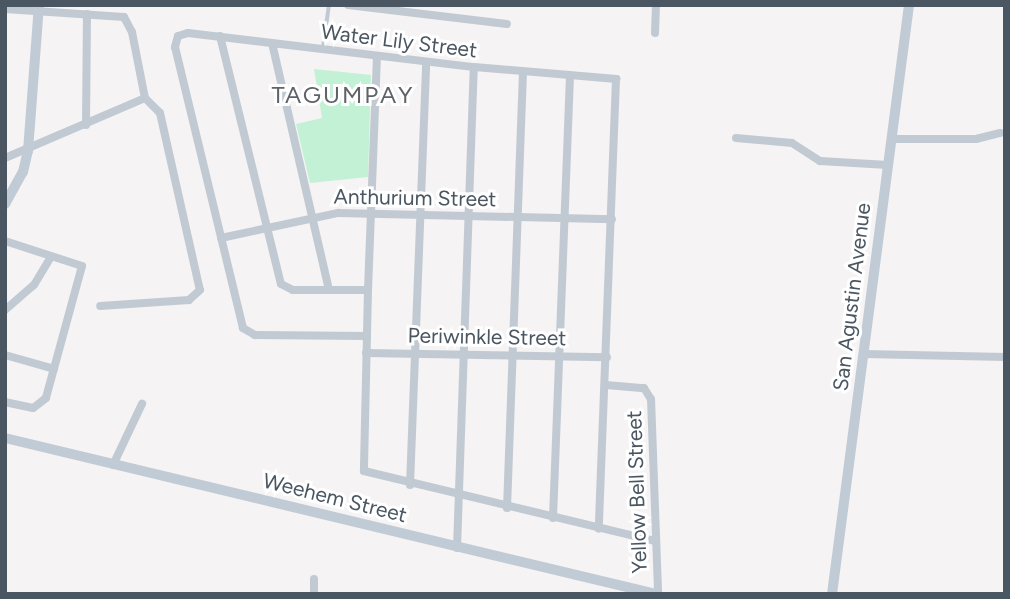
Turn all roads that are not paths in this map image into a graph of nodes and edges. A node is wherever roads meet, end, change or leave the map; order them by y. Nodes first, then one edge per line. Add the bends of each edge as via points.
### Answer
1 (329, 5) edge
2 (348, 5) edge
3 (452, 5) edge
4 (656, 5) edge
5 (909, 5) edge
6 (362, 6) edge
7 (38, 8) edge
8 (5, 9) edge
9 (408, 9) edge
10 (87, 14) junction
11 (452, 18) junction
12 (507, 24) dead end
13 (655, 33) dead end
14 (220, 36) junction
15 (272, 43) junction
16 (323, 50) junction
17 (377, 56) junction
18 (426, 62) junction
19 (474, 67) junction
20 (523, 72) junction
21 (570, 75) junction
22 (145, 98) junction
23 (86, 125) junction
24 (1000, 133) dead end
25 (736, 138) dead end
26 (892, 139) junction
27 (28, 151) junction
28 (5, 158) edge
29 (888, 165) junction
30 (5, 204) edge
31 (371, 214) junction
32 (312, 215) junction
33 (419, 215) junction
34 (469, 216) junction
35 (517, 217) junction
36 (565, 218) junction
37 (612, 219) junction
38 (266, 225) junction
39 (220, 238) junction
40 (5, 241) edge
41 (51, 257) junction
42 (329, 290) junction
43 (368, 290) junction
44 (100, 306) dead end
45 (5, 310) edge
46 (366, 336) junction
47 (366, 353) junction
48 (413, 354) junction
49 (463, 354) junction
50 (864, 354) junction
51 (5, 355) edge
52 (512, 355) junction
53 (559, 356) junction
54 (607, 357) junction
55 (1005, 357) edge
56 (54, 369) junction
57 (606, 385) junction
58 (5, 401) edge
59 (142, 404) dead end
60 (5, 438) edge
61 (113, 465) junction
62 (410, 485) junction
63 (459, 496) junction
64 (508, 508) junction
65 (553, 518) junction
66 (599, 529) junction
67 (656, 541) junction
68 (457, 548) junction
69 (314, 579) dead end
70 (314, 594) edge
71 (657, 594) edge
72 (832, 594) edge

1 - 16 lane
2 - 6 street
3 - 11 street
4 - 13 street
5 - 26 street, San Agustin Avenue
6 - 9 street
7 - 8 street
7 - 10 street
7 - 27 street
9 - 11 street
10 - 22 street via 128,21
10 - 23 street
11 - 12 street
14 - 15 street, Water Lily Street
14 - 38 street
14 - 39 street, Water Lily Street via 178,36 175,47
15 - 16 street, Water Lily Street
15 - 32 street
16 - 17 street, Water Lily Street
17 - 18 street, Water Lily Street
17 - 31 street
18 - 19 street, Water Lily Street
18 - 33 street
19 - 20 street, Water Lily Street
19 - 34 street
20 - 21 street, Water Lily Street
20 - 35 street
21 - 36 street
21 - 37 street, Water Lily Street via 616,79
22 - 23 street
22 - 44 street via 160,113 200,290 189,300
23 - 27 street
24 - 26 street via 976,139
25 - 29 street via 792,144 820,161
26 - 29 street, San Agustin Avenue
27 - 28 street
27 - 30 street via 23,172
29 - 50 street, San Agustin Avenue
31 - 32 street, Anthurium Street
31 - 33 street, Anthurium Street
31 - 43 street
32 - 38 street, Anthurium Street
32 - 42 street
33 - 34 street, Anthurium Street
33 - 48 street
34 - 35 street, Anthurium Street
34 - 49 street
35 - 36 street, Anthurium Street
35 - 52 street
36 - 37 street, Anthurium Street
36 - 53 street
37 - 54 street
38 - 39 street, Anthurium Street
38 - 42 street via 281,284 293,290
39 - 46 street via 246,332
40 - 41 street
41 - 45 street via 33,285
41 - 56 street via 82,266
42 - 43 street
43 - 46 street
46 - 47 street
47 - 48 street, Periwinkle Street
47 - 62 street via 362,467 368,474
48 - 49 street, Periwinkle Street
48 - 62 street
49 - 52 street, Periwinkle Street
49 - 63 street
50 - 55 street
50 - 72 street, San Agustin Avenue
51 - 56 street
52 - 53 street, Periwinkle Street
52 - 64 street
53 - 54 street, Periwinkle Street
53 - 65 street
54 - 57 street
56 - 58 street via 46,398 38,406
57 - 66 street
57 - 67 street, Yellow Bell Street via 649,392
59 - 61 street
60 - 61 street, Weehem Street
61 - 68 street, Weehem Street
62 - 63 street
63 - 64 street
63 - 68 street
64 - 65 street
65 - 66 street
66 - 67 street
67 - 71 street, Yellow Bell Street
68 - 71 street, Weehem Street
69 - 70 street

